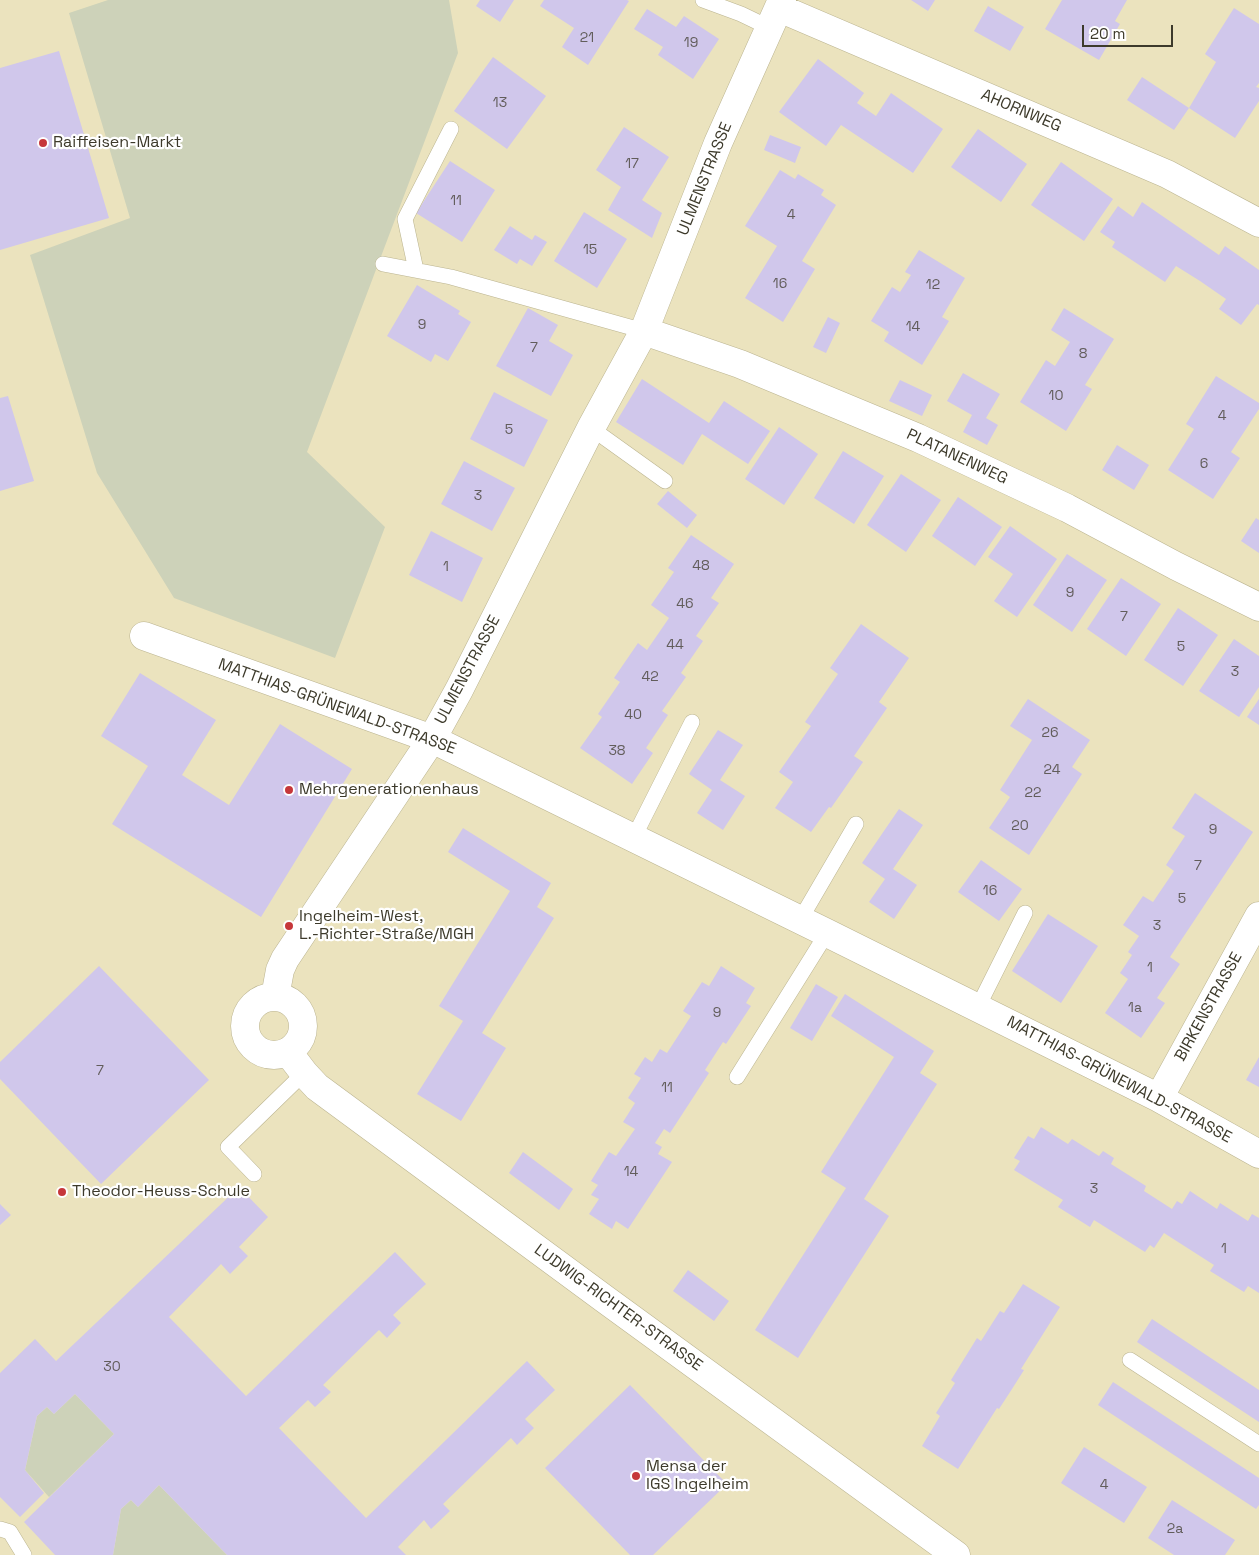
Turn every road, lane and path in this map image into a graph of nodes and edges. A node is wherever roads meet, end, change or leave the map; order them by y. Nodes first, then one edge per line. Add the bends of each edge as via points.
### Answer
1 (703, 0) edge
2 (777, 12) edge
3 (451, 129) dead end
4 (1259, 223) edge
5 (383, 264) dead end
6 (416, 270) junction
7 (644, 331) junction
8 (591, 428) junction
9 (665, 481) dead end
10 (1259, 607) edge
11 (144, 636) dead end
12 (692, 722) dead end
13 (432, 740) junction
14 (856, 824) dead end
15 (633, 839) junction
16 (1025, 913) dead end
17 (1259, 916) edge
18 (800, 920) junction
19 (827, 933) junction
20 (275, 997) junction
21 (978, 1008) junction
22 (296, 1062) junction
23 (737, 1077) dead end
24 (1159, 1098) junction
25 (1259, 1154) edge
26 (254, 1174) dead end
27 (1130, 1360) dead end
28 (1259, 1444) edge
29 (0, 1529) edge
30 (24, 1555) edge
31 (956, 1555) edge

1 - 2 lane via 741,14
2 - 4 street, AHORNWEG via 1166,174
2 - 7 street, ULMENSTRASSE via 718,143
3 - 6 lane via 405,219
5 - 6 lane
6 - 7 lane
7 - 8 street, ULMENSTRASSE
7 - 10 street, PLATANENWEG via 740,364 918,438 1067,508
8 - 9 lane
8 - 13 street, ULMENSTRASSE
11 - 13 street, MATTHIAS-GRÜNEWALD-STRASSE
12 - 15 lane
13 - 15 street, MATTHIAS-GRÜNEWALD-STRASSE
13 - 20 street, ULMENSTRASSE via 294,944 280,970
14 - 18 lane
15 - 18 street, MATTHIAS-GRÜNEWALD-STRASSE
16 - 21 lane
17 - 24 street, BIRKENSTRASSE
18 - 19 street, MATTHIAS-GRÜNEWALD-STRASSE
19 - 21 street, MATTHIAS-GRÜNEWALD-STRASSE
19 - 23 lane
20 - 22 street via 289,1001 302,1019 303,1030
20 - 22 street via 259,1002 250,1010 245,1031 250,1044 262,1053
21 - 24 street, MATTHIAS-GRÜNEWALD-STRASSE
22 - 26 lane via 228,1147
22 - 31 street, LUDWIG-RICHTER-STRASSE via 318,1087
24 - 25 street, MATTHIAS-GRÜNEWALD-STRASSE
27 - 28 lane
29 - 30 lane via 10,1532

